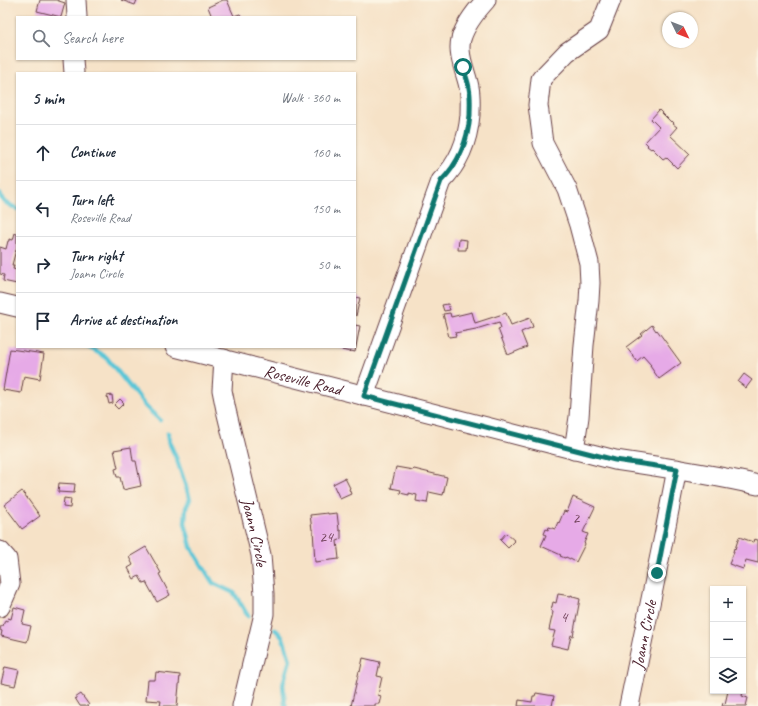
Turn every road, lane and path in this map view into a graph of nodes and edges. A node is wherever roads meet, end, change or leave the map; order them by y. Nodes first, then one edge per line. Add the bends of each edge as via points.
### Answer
1 (76, 0) edge
2 (486, 0) edge
3 (611, 0) edge
4 (77, 16) edge
5 (73, 60) edge
6 (74, 72) edge
7 (0, 303) edge
8 (16, 307) edge
9 (180, 348) edge
10 (224, 359) junction
11 (364, 396) junction
12 (574, 450) junction
13 (677, 469) junction
14 (758, 485) edge
15 (0, 551) edge
16 (0, 607) edge
17 (242, 706) edge
18 (629, 706) edge

1 - 4 street
2 - 11 street via 467,25 461,40 460,52 471,101 463,147 449,173 441,181
3 - 12 street via 599,30 567,52 541,79 538,105 543,143 566,189 589,263 589,301
5 - 6 street
7 - 8 street
9 - 10 street, Roseville Road
10 - 11 street, Roseville Road
10 - 17 street, Joann Circle via 222,390 261,554 264,588 264,614
11 - 12 street, Roseville Road
12 - 13 street, Roseville Road via 615,460
13 - 14 street, Roseville Road
13 - 18 street, Joann Circle
15 - 16 street via 7,559 10,584

